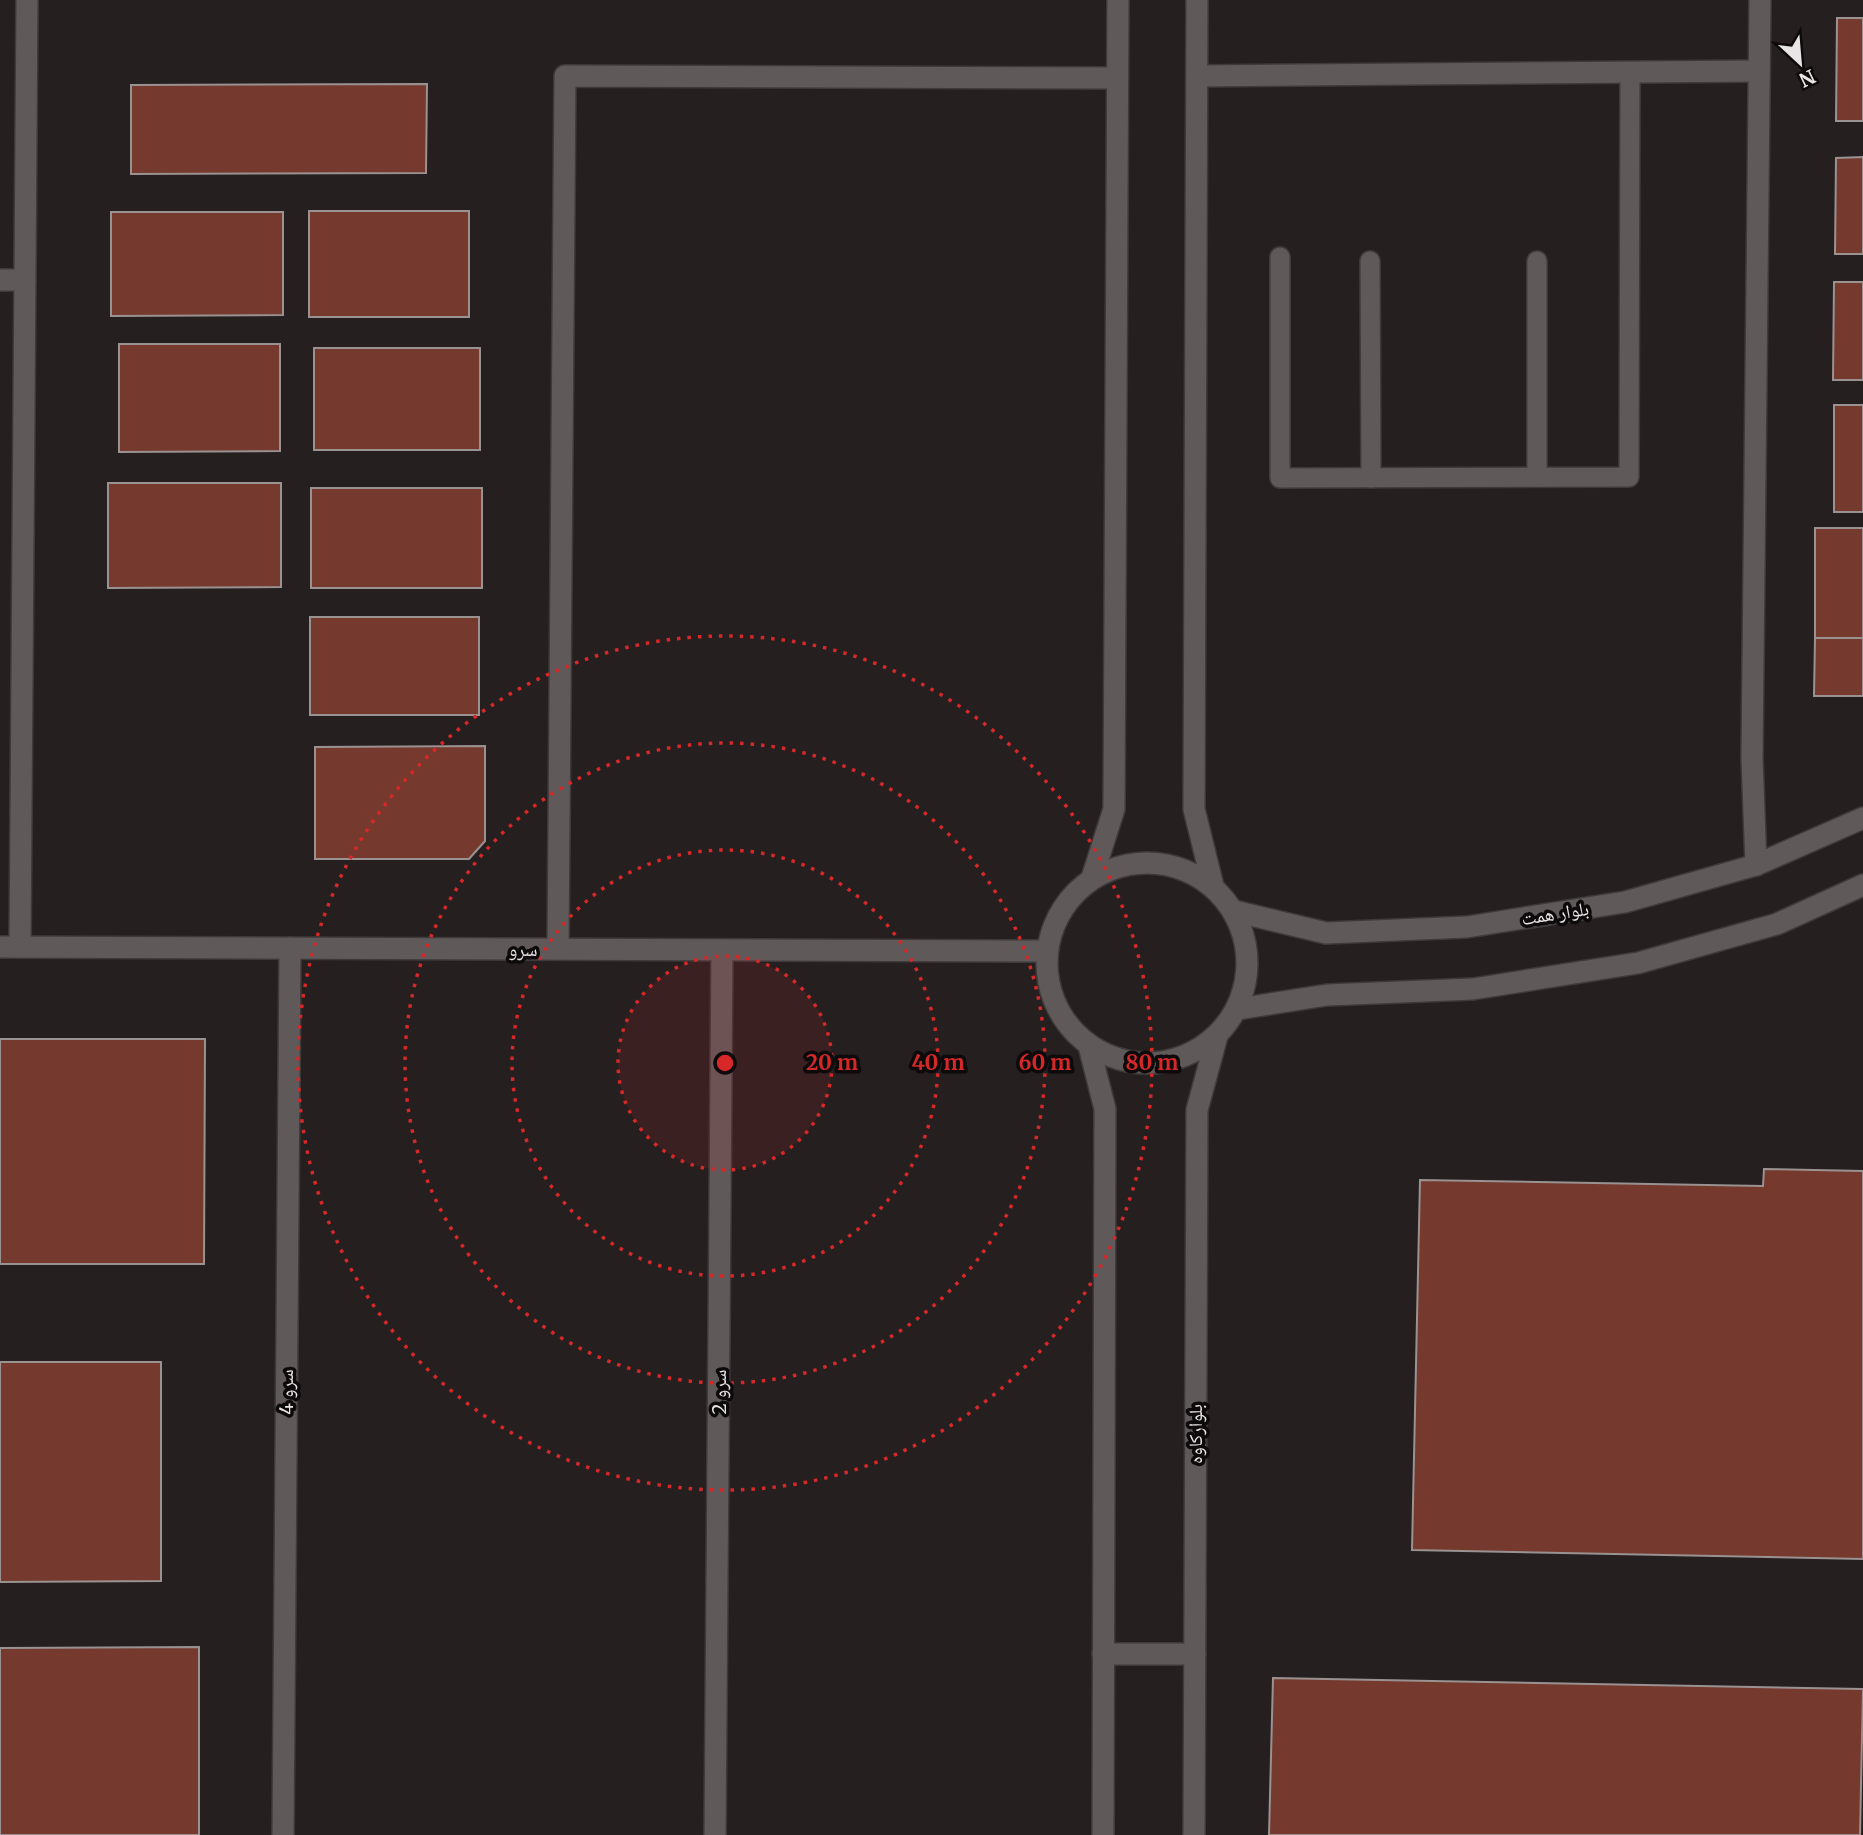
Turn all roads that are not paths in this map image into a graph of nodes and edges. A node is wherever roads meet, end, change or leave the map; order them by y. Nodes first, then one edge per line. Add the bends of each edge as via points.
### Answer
1 (27, 0) edge
2 (1118, 0) edge
3 (1197, 0) edge
4 (1759, 0) edge
5 (1759, 71) junction
6 (1630, 72) junction
7 (1197, 76) junction
8 (1117, 78) junction
9 (1280, 257) dead end
10 (1370, 261) dead end
11 (1537, 261) dead end
12 (0, 280) edge
13 (25, 280) junction
14 (1537, 477) junction
15 (1371, 478) junction
16 (1863, 818) edge
17 (1756, 865) junction
18 (1093, 878) junction
19 (1863, 885) edge
20 (1213, 886) junction
21 (1234, 911) junction
22 (10, 947) edge
23 (290, 948) junction
24 (558, 949) junction
25 (722, 950) junction
26 (1046, 951) junction
27 (1238, 1009) junction
28 (1217, 1036) junction
29 (1089, 1046) junction
30 (1103, 1654) junction
31 (1195, 1654) junction
32 (283, 1835) edge
33 (715, 1835) edge
34 (1102, 1835) edge
35 (1194, 1835) edge

1 - 13 street
2 - 8 street
3 - 7 street
4 - 5 street
5 - 6 street
5 - 17 street via 1752,758
6 - 7 street
6 - 14 lane via 1629,477
7 - 20 street via 1194,809
8 - 18 street via 1114,809
8 - 24 street via 565,76
9 - 15 lane via 1280,478
10 - 15 lane
11 - 14 lane
12 - 13 street
13 - 22 street
14 - 15 lane
16 - 17 street, بلوار همت
17 - 21 street, بلوار همت via 1625,902 1467,927 1326,933
18 - 20 street via 1122,865 1154,862 1186,869
18 - 26 street via 1068,899
19 - 27 street via 1776,924 1639,963 1473,989 1328,995
20 - 21 street
21 - 27 street via 1246,941 1248,975
22 - 23 street, سرو
23 - 24 street, سرو
23 - 32 street, سرو 4
24 - 25 street, سرو
25 - 26 street, سرو
25 - 33 street, سرو 2
26 - 29 street via 1049,991 1064,1022
27 - 28 street
28 - 29 street via 1188,1056 1155,1064 1121,1061
28 - 31 street, بلوارکاوه via 1196,1110
29 - 30 street via 1105,1109
30 - 31 street
30 - 34 street
31 - 35 street, بلوارکاوه

